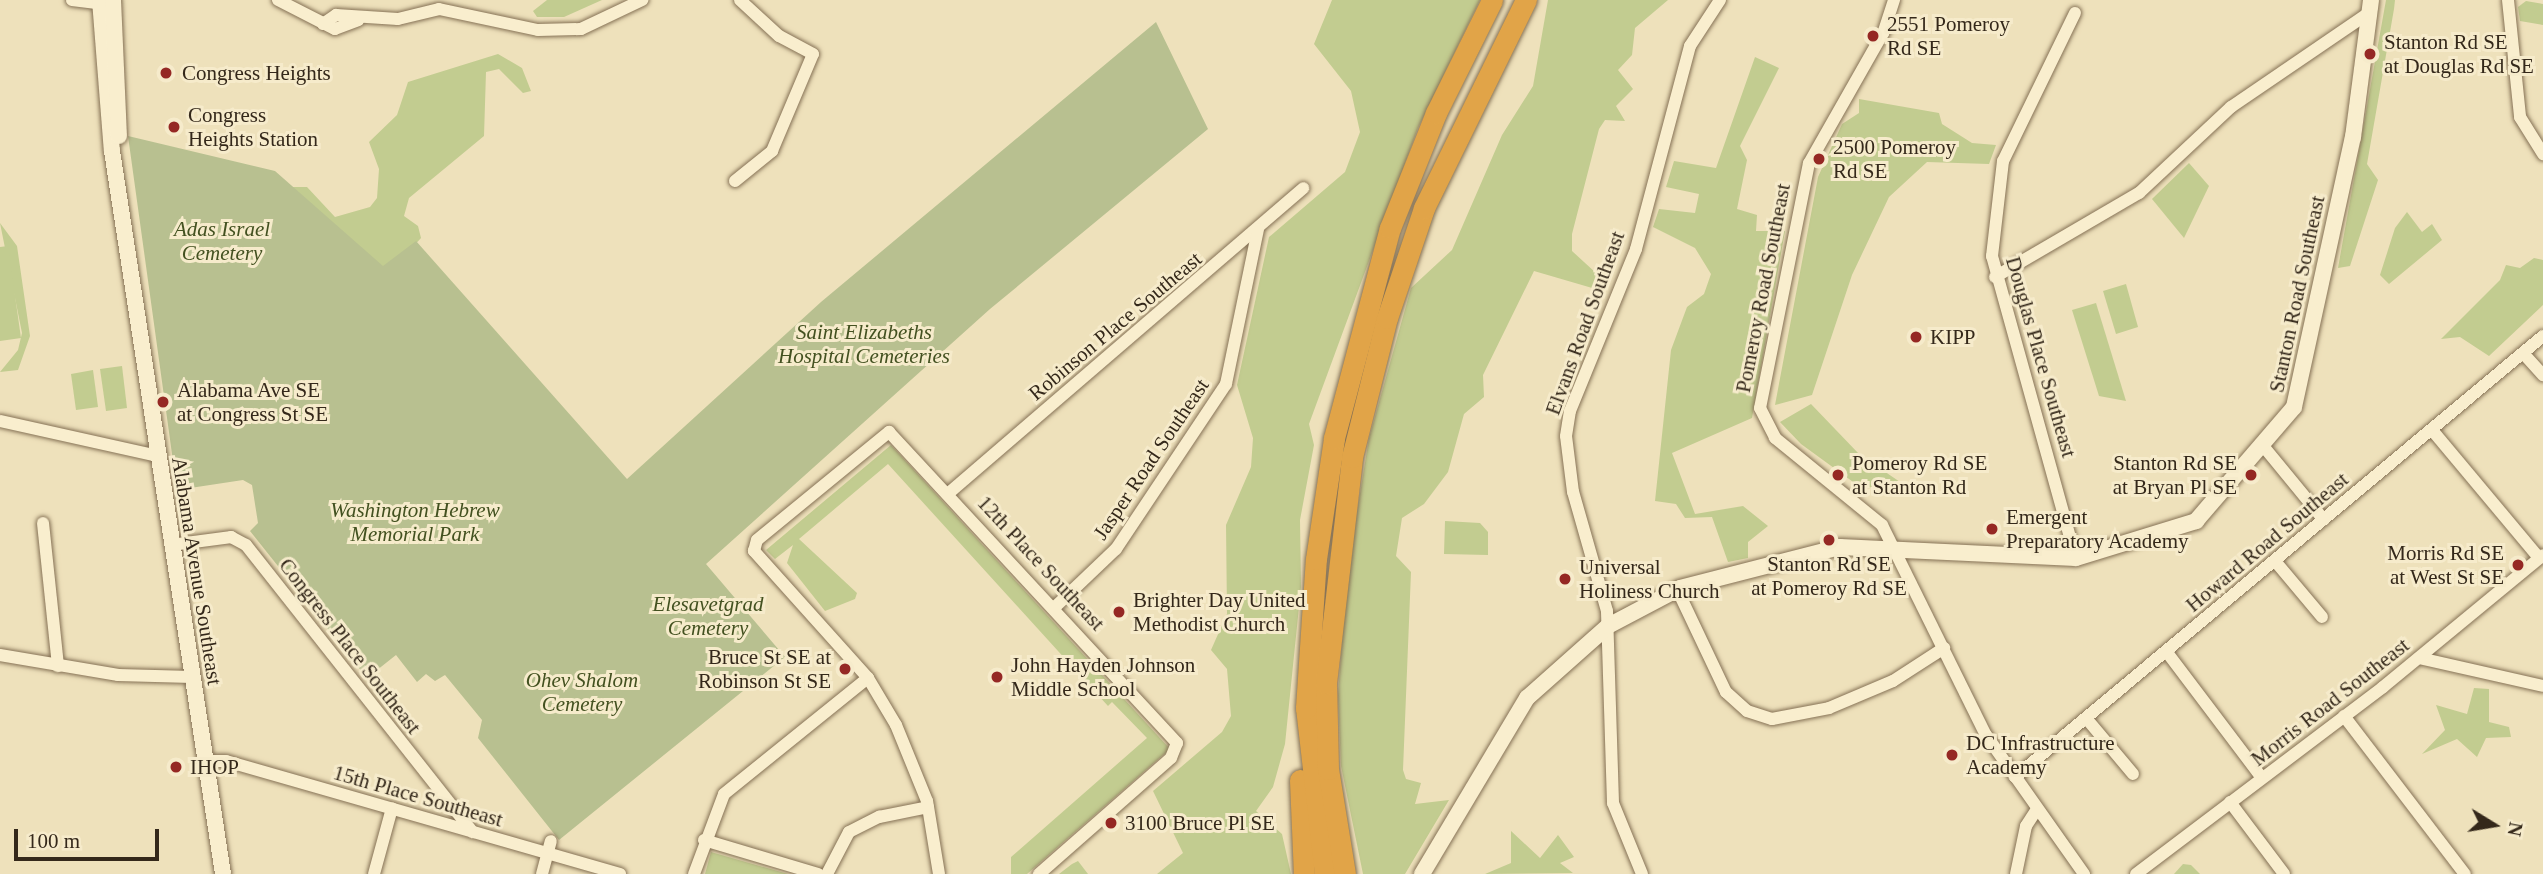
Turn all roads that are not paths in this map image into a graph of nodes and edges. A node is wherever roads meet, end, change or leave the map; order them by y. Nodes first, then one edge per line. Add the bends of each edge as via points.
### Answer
1 (72, 0) edge
2 (278, 0) edge
3 (642, 0) edge
4 (740, 0) edge
5 (1492, 0) edge
6 (1527, 0) edge
7 (1720, 0) edge
8 (1894, 0) edge
9 (2508, 0) edge
10 (107, 2) edge
11 (2370, 7) edge
12 (2076, 13) dead end
13 (2543, 154) edge
14 (735, 181) dead end
15 (1303, 188) dead end
16 (1258, 229) junction
17 (1995, 277) junction
18 (2543, 336) edge
19 (2524, 353) junction
20 (2543, 375) edge
21 (0, 421) edge
22 (2432, 430) junction
23 (2264, 447) junction
24 (158, 456) junction
25 (950, 492) junction
26 (2325, 520) junction
27 (43, 523) dead end
28 (171, 545) junction
29 (1895, 549) junction
30 (2541, 557) edge
31 (2076, 558) junction
32 (2275, 561) junction
33 (1677, 589) junction
34 (1055, 607) junction
35 (2322, 617) dead end
36 (1608, 626) junction
37 (1944, 648) junction
38 (2166, 651) junction
39 (0, 655) edge
40 (2419, 658) junction
41 (58, 666) junction
42 (192, 677) junction
43 (867, 678) junction
44 (2543, 686) edge
45 (1306, 708) junction
46 (2344, 716) junction
47 (2086, 718) junction
48 (205, 761) junction
49 (2133, 774) dead end
50 (2015, 777) junction
51 (2262, 778) junction
52 (2230, 802) junction
53 (928, 807) junction
54 (392, 808) junction
55 (2037, 809) junction
56 (472, 831) junction
57 (704, 840) junction
58 (549, 847) junction
59 (223, 874) edge
60 (374, 874) edge
61 (542, 874) edge
62 (620, 874) edge
63 (694, 874) edge
64 (818, 874) edge
65 (827, 874) edge
66 (939, 874) edge
67 (1039, 874) edge
68 (1304, 874) edge
69 (1325, 874) edge
70 (1345, 874) edge
71 (1422, 874) edge
72 (1642, 874) edge
73 (2016, 874) edge
74 (2084, 874) edge
75 (2136, 874) edge
76 (2284, 874) edge
77 (2465, 874) edge

1 - 10 street
2 - 3 street via 323,24 336,15 358,20 439,9 538,30 581,29
4 - 14 street via 779,36 814,54 772,151
5 - 45 highway via 1408,181 1355,344 1319,535
6 - 70 highway via 1473,99 1420,219 1387,318 1352,457 1335,569 1326,704 1328,769
7 - 36 street, Elvans Road Southeast via 1690,46 1636,249 1568,420 1566,456
8 - 29 street, Pomeroy Road Southeast via 1883,33 1809,163 1759,398 1775,438 1868,510
9 - 13 street via 2520,117
10 - 24 street, Alabama Avenue Southeast via 108,117
11 - 17 street via 2231,107 2139,193
11 - 23 street, Stanton Road Southeast via 2353,137 2294,407
12 - 17 street, Douglas Place Southeast via 2003,161 1992,256
15 - 16 street, Robinson Place Southeast
16 - 25 street, Robinson Place Southeast
16 - 34 street, Jasper Road Southeast via 1226,384 1116,549
17 - 31 street, Douglas Place Southeast
18 - 19 street, Howard Road Southeast
19 - 20 street
19 - 22 street, Howard Road Southeast
21 - 24 street
22 - 26 street, Howard Road Southeast
22 - 30 street
23 - 26 street
23 - 31 street, Stanton Road Southeast via 2190,525
24 - 28 street, Alabama Avenue Southeast
25 - 34 street, 12th Place Southeast
25 - 43 street, 12th Place Southeast via 889,432 754,548 757,559
26 - 32 street, Howard Road Southeast
27 - 41 street
28 - 42 street, Alabama Avenue Southeast
28 - 56 street, Congress Place Southeast via 230,537 246,545
29 - 31 street, Stanton Road Southeast
29 - 33 street, Stanton Road Southeast via 1831,549
29 - 37 street, Pomeroy Road Southeast
30 - 40 street, Morris Road Southeast
32 - 35 street
32 - 38 street, Howard Road Southeast
33 - 36 street, Stanton Road Southeast
33 - 37 street via 1726,692 1747,711 1772,719 1829,708 1893,681
34 - 67 street, 12th Place Southeast via 1175,739 1171,758
36 - 71 street, Stanton Road Southeast via 1524,702
36 - 72 street, Elvans Road Southeast via 1611,791 1621,834
37 - 50 street, Pomeroy Road Southeast via 1986,735
38 - 47 street, Howard Road Southeast
38 - 51 street
39 - 41 street
40 - 44 street
40 - 46 street, Morris Road Southeast
41 - 42 street
42 - 48 street, Alabama Avenue Southeast
43 - 53 street via 905,741
43 - 57 street via 724,794
45 - 68 highway via 1299,790
45 - 69 highway via 1308,772
46 - 51 street, Morris Road Southeast
46 - 77 street
47 - 49 street
47 - 50 street, Howard Road Southeast
48 - 54 street, 15th Place Southeast
48 - 59 street, Alabama Avenue Southeast
50 - 55 street, Pomeroy Road Southeast
51 - 52 street, Morris Road Southeast
52 - 75 street, Morris Road Southeast
52 - 76 street
53 - 65 street via 879,817 849,832
53 - 66 street
54 - 56 street, 15th Place Southeast
54 - 60 street
55 - 73 street via 2026,826
55 - 74 street, Pomeroy Road Southeast
56 - 58 street, 15th Place Southeast
57 - 63 street
57 - 64 street
58 - 61 street
58 - 62 street, 15th Place Southeast

